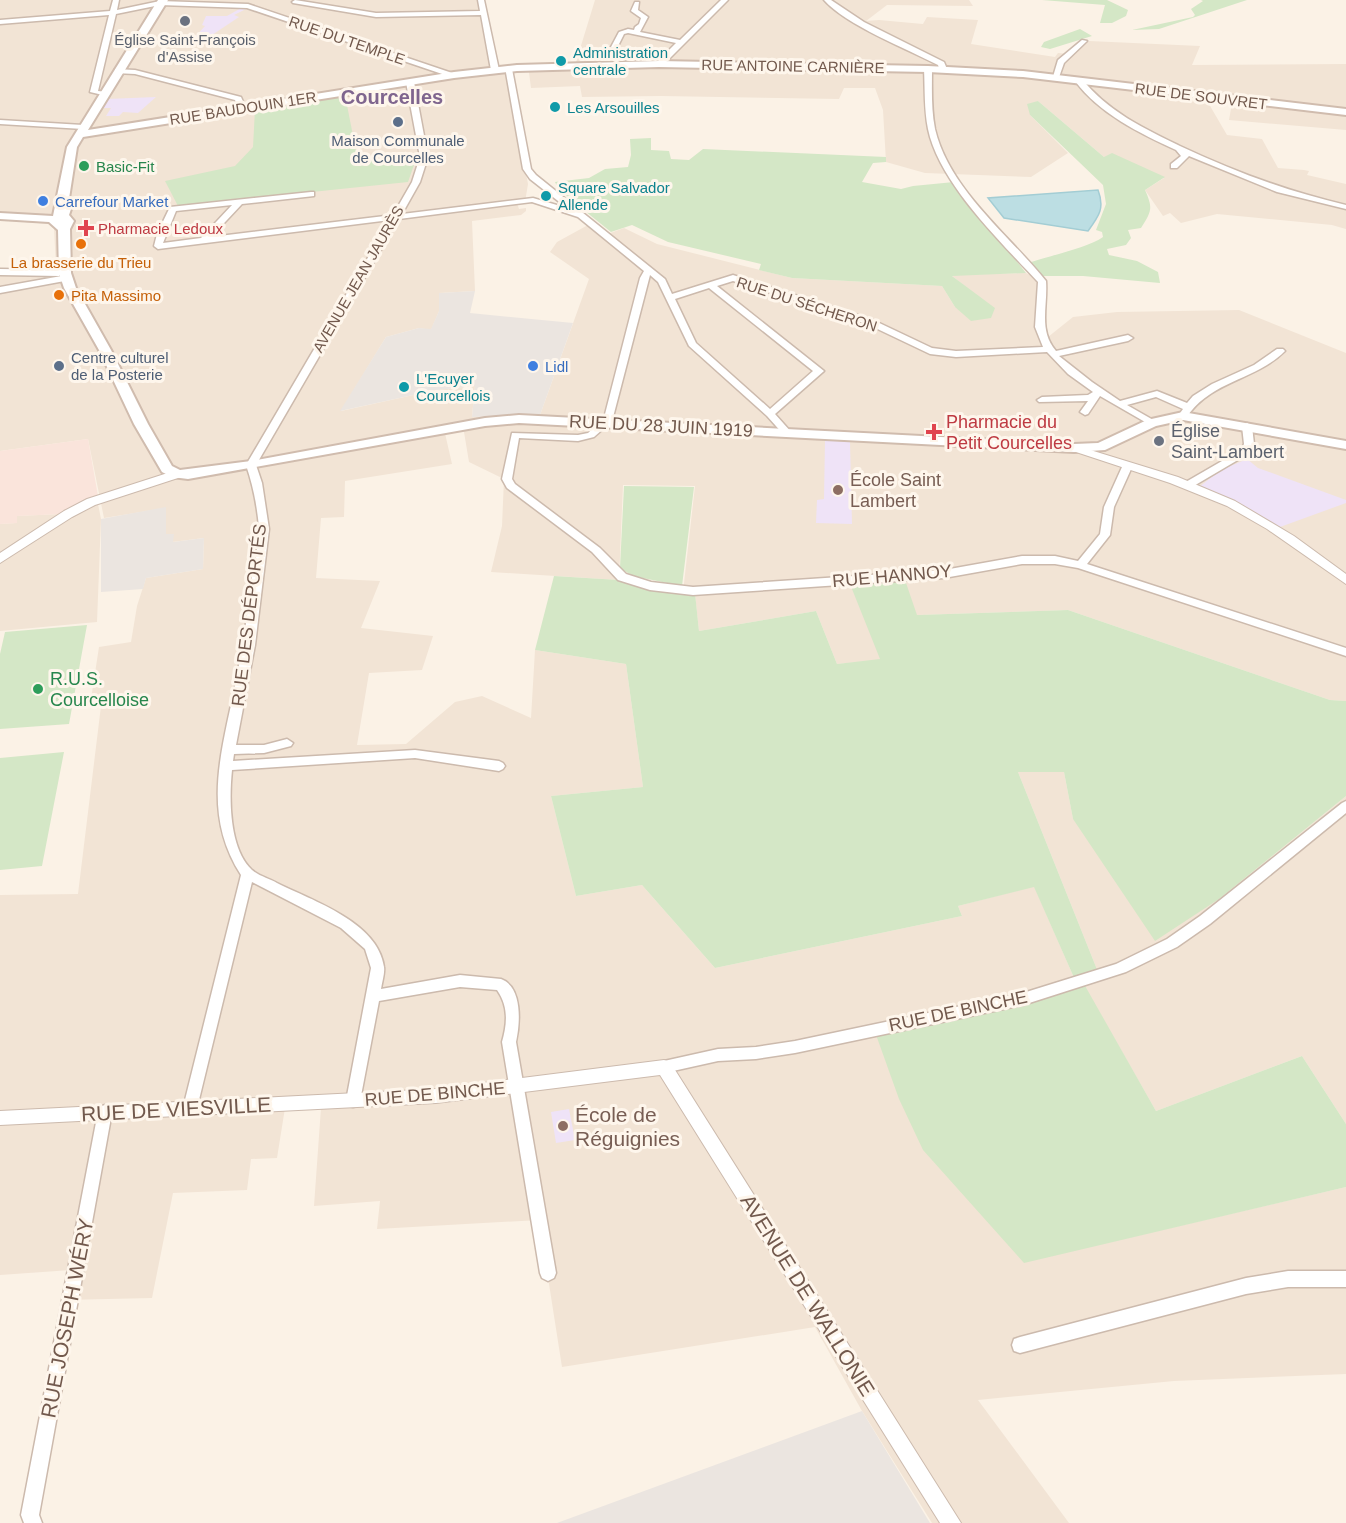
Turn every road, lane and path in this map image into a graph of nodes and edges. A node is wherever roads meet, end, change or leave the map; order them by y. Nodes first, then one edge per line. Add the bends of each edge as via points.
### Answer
1 (116, 0) edge
2 (481, 0) edge
3 (724, 0) edge
4 (827, 0) edge
5 (296, 1) edge
6 (162, 2) edge
7 (637, 3) dead end
8 (112, 13) junction
9 (483, 13) junction
10 (280, 17) junction
11 (0, 22) edge
12 (637, 32) junction
13 (1084, 41) dead end
14 (680, 42) junction
15 (615, 47) dead end
16 (659, 64) junction
17 (426, 67) junction
18 (508, 69) junction
19 (928, 69) junction
20 (943, 69) junction
21 (495, 70) junction
22 (118, 71) junction
23 (454, 75) junction
24 (1055, 78) junction
25 (431, 79) junction
26 (1079, 81) junction
27 (410, 82) junction
28 (104, 94) junction
29 (242, 108) junction
30 (1346, 112) edge
31 (0, 122) edge
32 (81, 131) junction
33 (1176, 146) junction
34 (1174, 166) dead end
35 (532, 177) junction
36 (311, 194) dead end
37 (533, 200) junction
38 (240, 201) junction
39 (1346, 207) edge
40 (0, 216) edge
41 (582, 216) junction
42 (59, 217) junction
43 (393, 218) junction
44 (204, 240) junction
45 (649, 270) junction
46 (5, 272) edge
47 (66, 276) junction
48 (711, 285) junction
49 (0, 287) edge
50 (671, 297) junction
51 (1128, 338) dead end
52 (1280, 351) dead end
53 (1052, 352) junction
54 (1095, 395) junction
55 (1042, 400) dead end
56 (1118, 404) junction
57 (1185, 411) junction
58 (1085, 412) dead end
59 (770, 414) junction
60 (1152, 423) junction
61 (605, 424) junction
62 (1247, 426) junction
63 (786, 433) junction
64 (1346, 445) edge
65 (1074, 448) junction
66 (251, 465) junction
67 (1127, 466) junction
68 (177, 474) junction
69 (1188, 485) junction
70 (0, 559) edge
71 (1080, 565) junction
72 (1346, 580) edge
73 (1346, 652) edge
74 (287, 743) dead end
75 (229, 750) junction
76 (226, 766) junction
77 (499, 766) dead end
78 (1346, 806) edge
79 (248, 874) junction
80 (374, 996) junction
81 (664, 1066) junction
82 (518, 1086) junction
83 (353, 1101) junction
84 (190, 1108) junction
85 (105, 1112) junction
86 (0, 1118) edge
87 (548, 1273) dead end
88 (1346, 1279) edge
89 (1020, 1346) dead end
90 (33, 1523) edge
91 (951, 1523) edge

1 - 8 street
2 - 9 street
3 - 14 street
4 - 20 street via 941,64
5 - 9 street via 376,15
5 - 10 street
6 - 8 street, RUE DU TEMPLE
6 - 10 street, RUE DU TEMPLE via 248,6
6 - 22 main road
7 - 12 street via 634,11 645,17
8 - 11 street, RUE DU TEMPLE
8 - 28 street via 94,92
9 - 21 street
10 - 17 street, RUE DU TEMPLE
12 - 14 street
12 - 15 street via 621,33
13 - 24 street via 1061,62
14 - 16 street
16 - 18 main road, RUE BAUDOUIN 1ER
16 - 19 main road, RUE ANTOINE CARNIÈRE
17 - 23 street, RUE DU TEMPLE
17 - 25 street, RUE DU TEMPLE
18 - 21 main road, RUE BAUDOUIN 1ER
18 - 35 street via 524,156
19 - 20 main road, RUE DE SOUVRET
19 - 53 street via 933,136 942,157 992,228 1042,281 1041,335
20 - 24 main road, RUE DE SOUVRET
21 - 23 main road, RUE BAUDOUIN 1ER
22 - 28 main road
22 - 29 street via 238,99
23 - 25 main road, RUE BAUDOUIN 1ER
24 - 26 main road, RUE DE SOUVRET
25 - 27 main road, RUE BAUDOUIN 1ER
26 - 30 main road, RUE DE SOUVRET
26 - 33 street via 1114,115
27 - 29 main road, RUE BAUDOUIN 1ER
27 - 43 street, AVENUE JEAN JAURÈS via 424,157 416,182
28 - 32 main road
29 - 32 main road, RUE BAUDOUIN 1ER
31 - 32 street
32 - 42 main road via 72,147
33 - 34 street via 1185,156
33 - 39 street via 1270,187
35 - 37 street
35 - 41 street
36 - 38 street
37 - 41 street
37 - 43 street
38 - 44 street
38 - 44 street via 173,209 158,246
40 - 42 main road
41 - 45 street
42 - 47 main road
43 - 44 street
43 - 66 street, AVENUE JEAN JAURÈS
45 - 50 street via 662,281
45 - 61 street
46 - 47 street
46 - 49 street
47 - 49 street
47 - 68 main road via 141,424 167,469
48 - 50 street, RUE DU SÉCHERON
48 - 53 street, RUE DU SÉCHERON via 733,278 870,322 930,351
48 - 59 street via 819,371
50 - 59 street via 692,344
51 - 53 street, RUE DU SÉCHERON
52 - 57 street via 1258,367 1211,387
53 - 54 street
54 - 55 street
54 - 56 street
54 - 58 street
56 - 57 street via 1157,394
56 - 60 street
57 - 60 main road, RUE DU 28 JUIN 1919
57 - 62 main road
59 - 63 street
60 - 65 main road, RUE DU 28 JUIN 1919 via 1100,447
61 - 63 main road, RUE DU 28 JUIN 1919
61 - 66 main road, RUE DU 28 JUIN 1919 via 519,419 485,422
61 - 71 street, RUE HANNOY via 591,435 578,438 515,435 507,479 596,550 622,577 650,586 693,591 944,573 1022,560
62 - 64 main road
62 - 69 street via 1250,444 1245,452
63 - 65 main road, RUE DU 28 JUIN 1919
65 - 67 street
66 - 68 main road, RUE DU 28 JUIN 1919
66 - 75 street, RUE DES DÉPORTÉS via 264,528 249,645
67 - 69 street
67 - 71 street via 1109,507 1105,535
68 - 70 street via 91,502
69 - 72 street via 1279,531
71 - 73 street, RUE HANNOY
74 - 75 street
75 - 76 street, RUE DES DÉPORTÉS
76 - 77 street via 416,754
76 - 79 street, RUE DES DÉPORTÉS via 226,827 236,856
78 - 81 street, RUE DE BINCHE via 1205,920 1172,942 1112,971 1023,999 795,1047 718,1055
79 - 80 street via 346,924 371,946 378,968
79 - 84 street
80 - 82 street via 460,981 501,985 510,995 514,1021 509,1042
80 - 83 street
81 - 82 street, RUE DE BINCHE
81 - 91 street, AVENUE DE WALLONIE
82 - 83 street, RUE DE BINCHE
82 - 87 street, RUE DE BINCHE
83 - 84 street, RUE DE VIESVILLE
84 - 85 street, RUE DE VIESVILLE
85 - 86 street, RUE DE VIESVILLE
85 - 90 street, RUE JOSEPH WÉRY via 30,1515
88 - 89 street via 1288,1279 1246,1286

